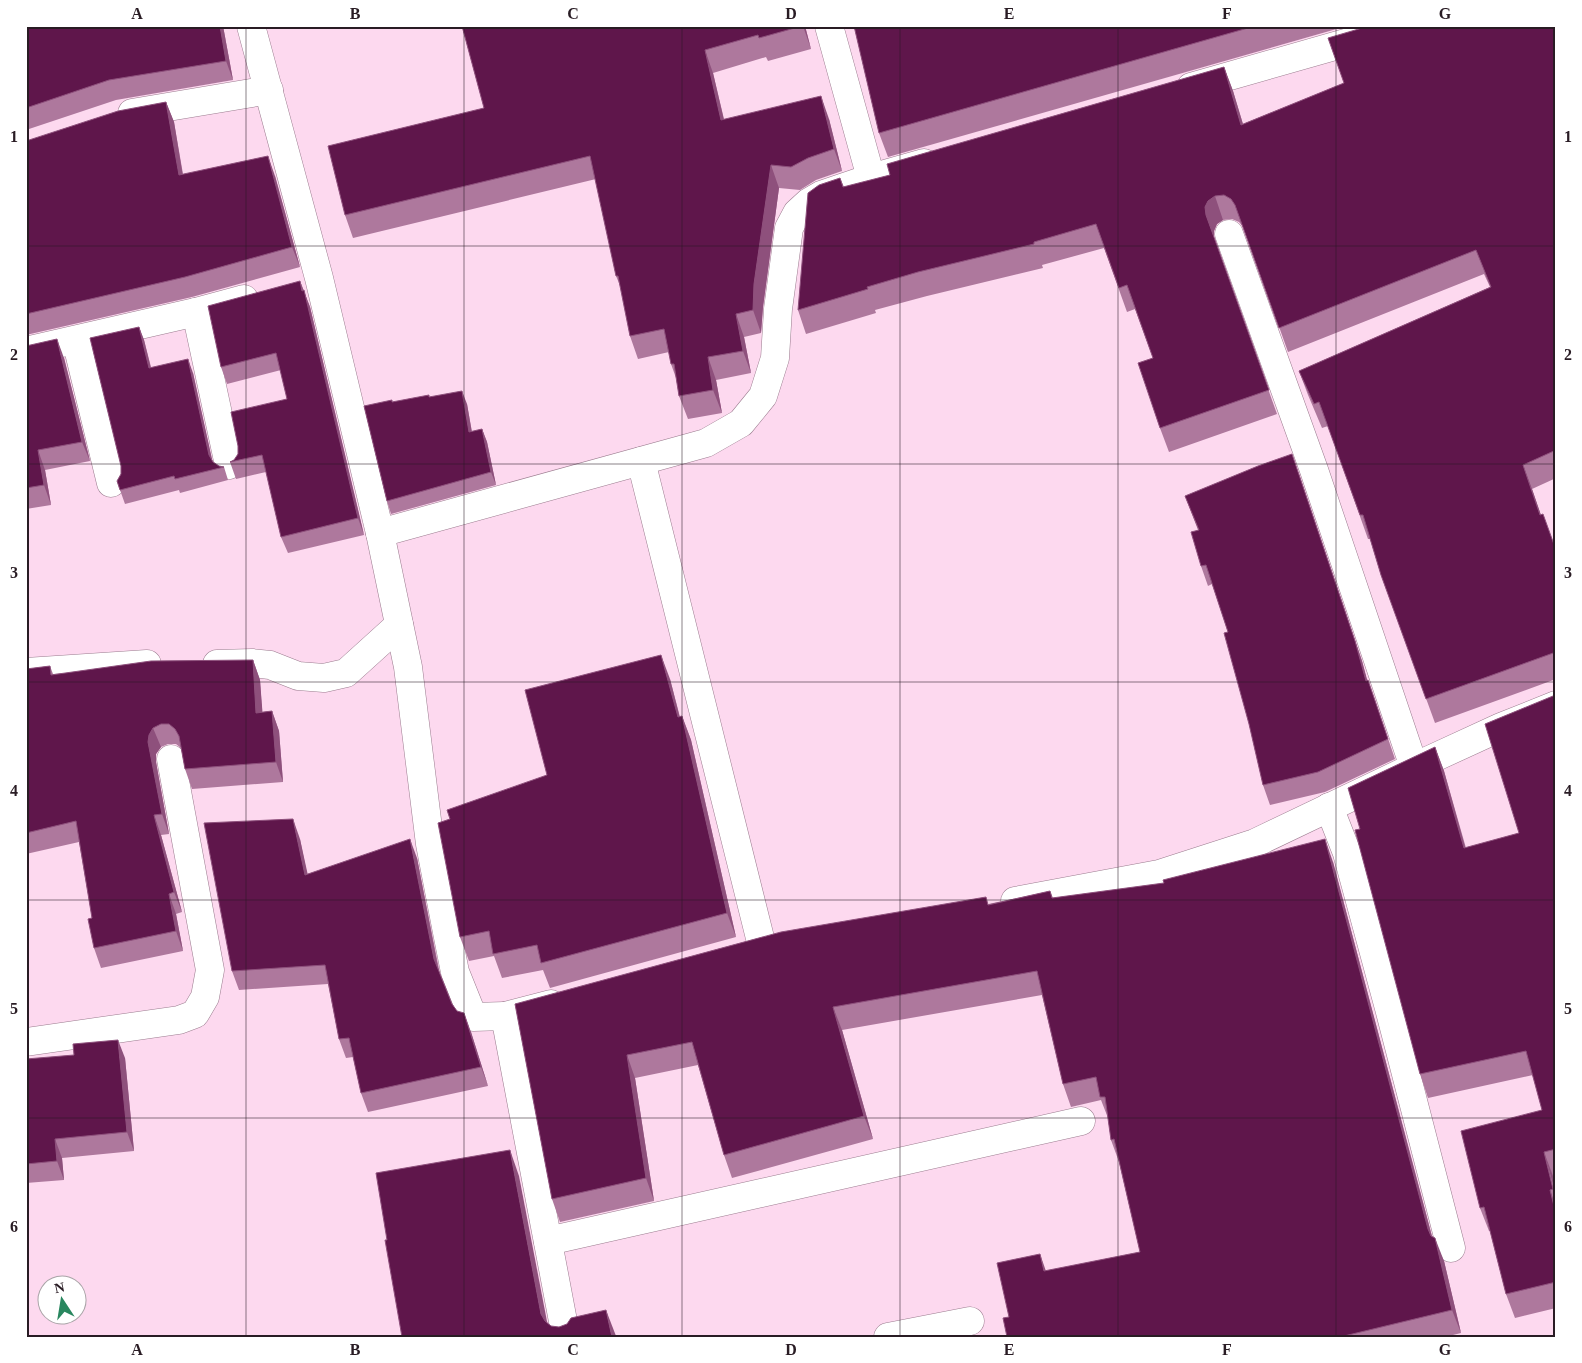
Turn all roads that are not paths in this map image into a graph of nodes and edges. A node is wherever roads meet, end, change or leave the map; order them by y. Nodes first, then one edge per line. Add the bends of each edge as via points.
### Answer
1 (251, 26) edge
2 (829, 26) edge
3 (1405, 26) edge
4 (268, 90) junction
5 (1167, 94) edge
6 (112, 118) edge
7 (948, 156) edge
8 (872, 178) junction
9 (1229, 234) dead end
10 (272, 291) edge
11 (196, 312) junction
12 (76, 340) junction
13 (26, 350) edge
14 (642, 461) junction
15 (229, 464) edge
16 (111, 483) dead end
17 (380, 533) junction
18 (399, 625) junction
19 (26, 672) edge
20 (1556, 705) edge
21 (171, 759) dead end
22 (1414, 766) junction
23 (1329, 807) junction
24 (993, 904) edge
25 (734, 954) edge
26 (572, 998) edge
27 (505, 1016) junction
28 (26, 1042) edge
29 (1081, 1121) dead end
30 (548, 1241) junction
31 (1451, 1248) dead end
32 (970, 1321) dead end
33 (566, 1337) edge
34 (888, 1337) edge

1 - 4 street
2 - 8 street
3 - 5 street
4 - 6 street
4 - 17 street via 309,281
7 - 8 street
8 - 14 street via 809,202 797,213 789,228 775,358 763,396 741,423 706,443
9 - 22 street via 1314,470
10 - 11 street
11 - 12 street
11 - 15 street
12 - 13 street
12 - 16 street
14 - 17 street
14 - 25 street via 775,942
17 - 18 street
18 - 19 street via 346,674 324,678 298,676 252,663 136,665
18 - 27 street via 408,667 430,844 455,972 473,1016
20 - 22 street
21 - 28 street via 210,970 205,997 195,1014 179,1020
22 - 23 street
23 - 24 street via 1255,843 1159,874
23 - 31 street via 1352,871
26 - 27 street
27 - 30 street
29 - 30 street
30 - 33 street
32 - 34 street

